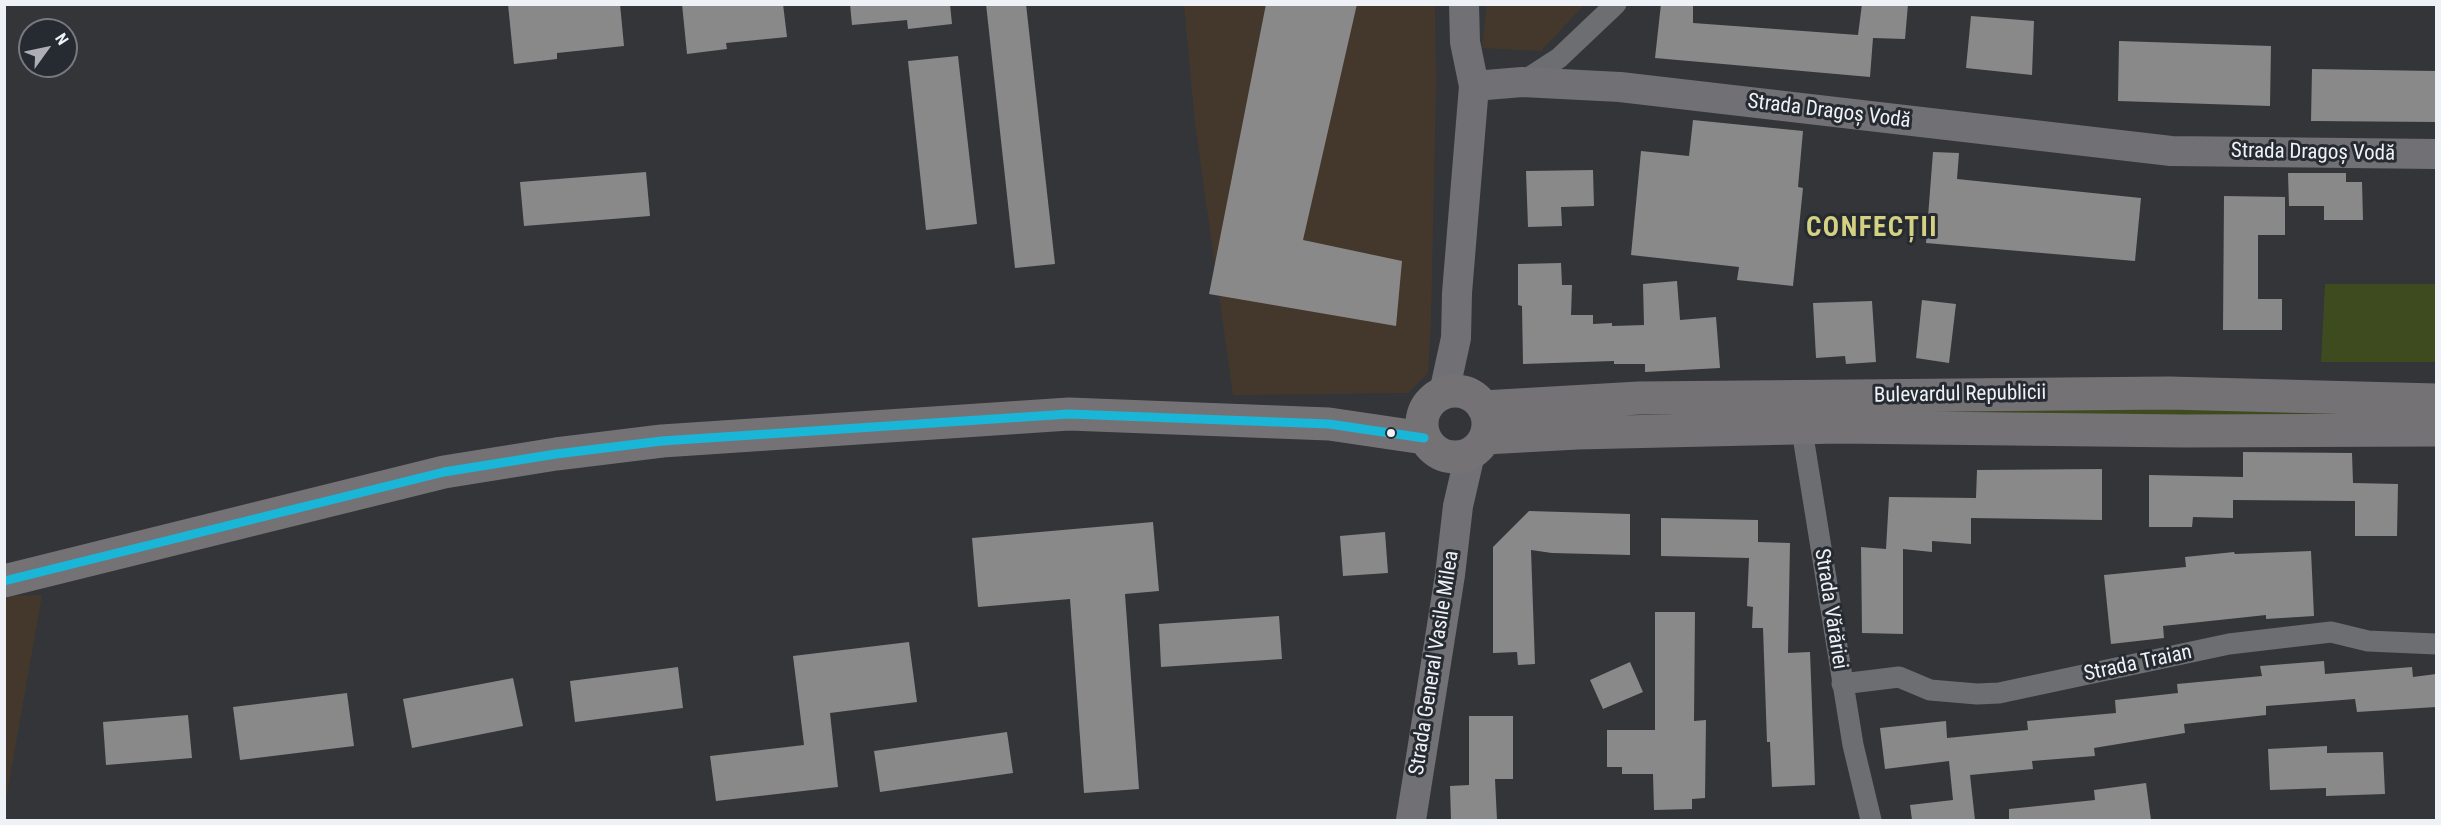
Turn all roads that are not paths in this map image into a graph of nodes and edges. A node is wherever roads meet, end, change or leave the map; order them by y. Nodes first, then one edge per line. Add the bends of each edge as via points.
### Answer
1 (1464, 4) edge
2 (1616, 4) edge
3 (1522, 82) junction
4 (1474, 86) junction
5 (2436, 154) edge
6 (2436, 400) edge
7 (1799, 412) junction
8 (1455, 424) junction
9 (2436, 430) edge
10 (4, 582) edge
11 (2436, 644) edge
12 (1842, 684) junction
13 (1411, 820) edge
14 (1871, 820) edge

1 - 4 main road via 1465,42
2 - 3 street via 1559,58
3 - 4 main road, Strada Dragoș Vodă
3 - 5 main road, Strada Dragoș Vodă via 1620,87 2171,151
4 - 8 main road via 1456,338
6 - 7 main road, Bulevardul Republicii via 2169,393
7 - 8 main road, Bulevardul Republicii via 1588,433
7 - 9 main road, Bulevardul Republicii via 2171,430
7 - 12 street, Strada Vărăriei
8 - 10 main road, Bulevardul Republicii via 1329,424 1069,414 651,442 444,472
8 - 13 main road, Strada General Vasile Milea via 1458,506
11 - 12 street, Strada Traian via 2368,641 2331,632 2229,644 1999,693 1930,690 1899,677
12 - 14 street, Strada Vărăriei

